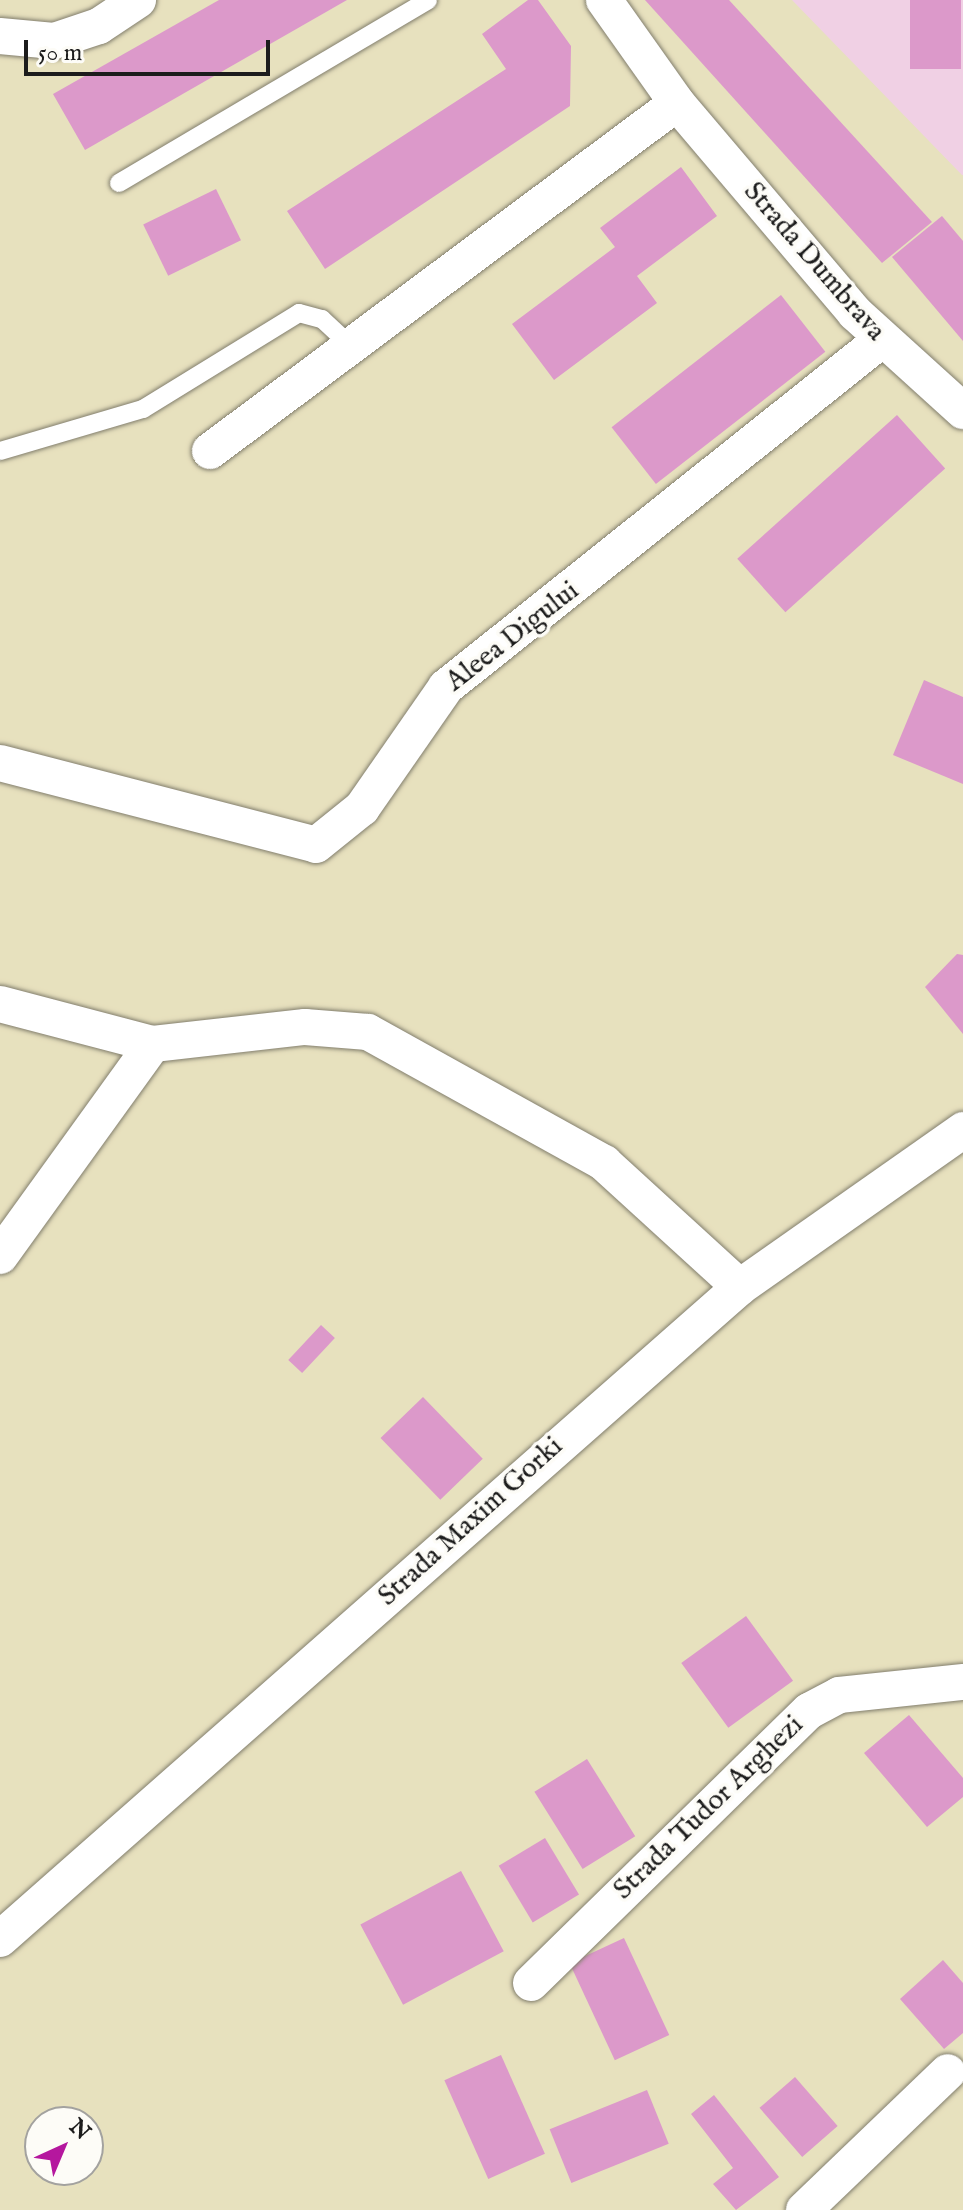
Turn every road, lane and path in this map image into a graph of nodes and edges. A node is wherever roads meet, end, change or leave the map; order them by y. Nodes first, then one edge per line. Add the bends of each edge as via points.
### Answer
1 (138, 0) edge
2 (428, 0) edge
3 (604, 0) edge
4 (0, 36) edge
5 (677, 103) junction
6 (119, 183) dead end
7 (880, 341) junction
8 (351, 346) junction
9 (963, 411) edge
10 (0, 451) edge
11 (210, 451) dead end
12 (0, 763) edge
13 (0, 1004) edge
14 (153, 1044) junction
15 (963, 1130) edge
16 (0, 1256) edge
17 (740, 1287) junction
18 (963, 1682) edge
19 (0, 1939) edge
20 (531, 1983) dead end
21 (948, 2072) dead end
22 (804, 2210) edge

1 - 4 street via 99,26 54,41
2 - 6 lane
3 - 5 street, Strada Dumbrava
5 - 7 street, Strada Dumbrava
5 - 8 street
7 - 9 street, Strada Dumbrava
7 - 12 street, Aleea Digului via 446,687 362,808 316,845
8 - 10 lane via 322,319 299,313 143,409
8 - 11 street
13 - 14 street
14 - 16 street
14 - 17 street via 305,1027 368,1032 604,1163
15 - 17 street, Strada Maxim Gorki
17 - 19 street, Strada Maxim Gorki
18 - 20 street, Strada Tudor Arghezi via 839,1695 809,1711
21 - 22 street

